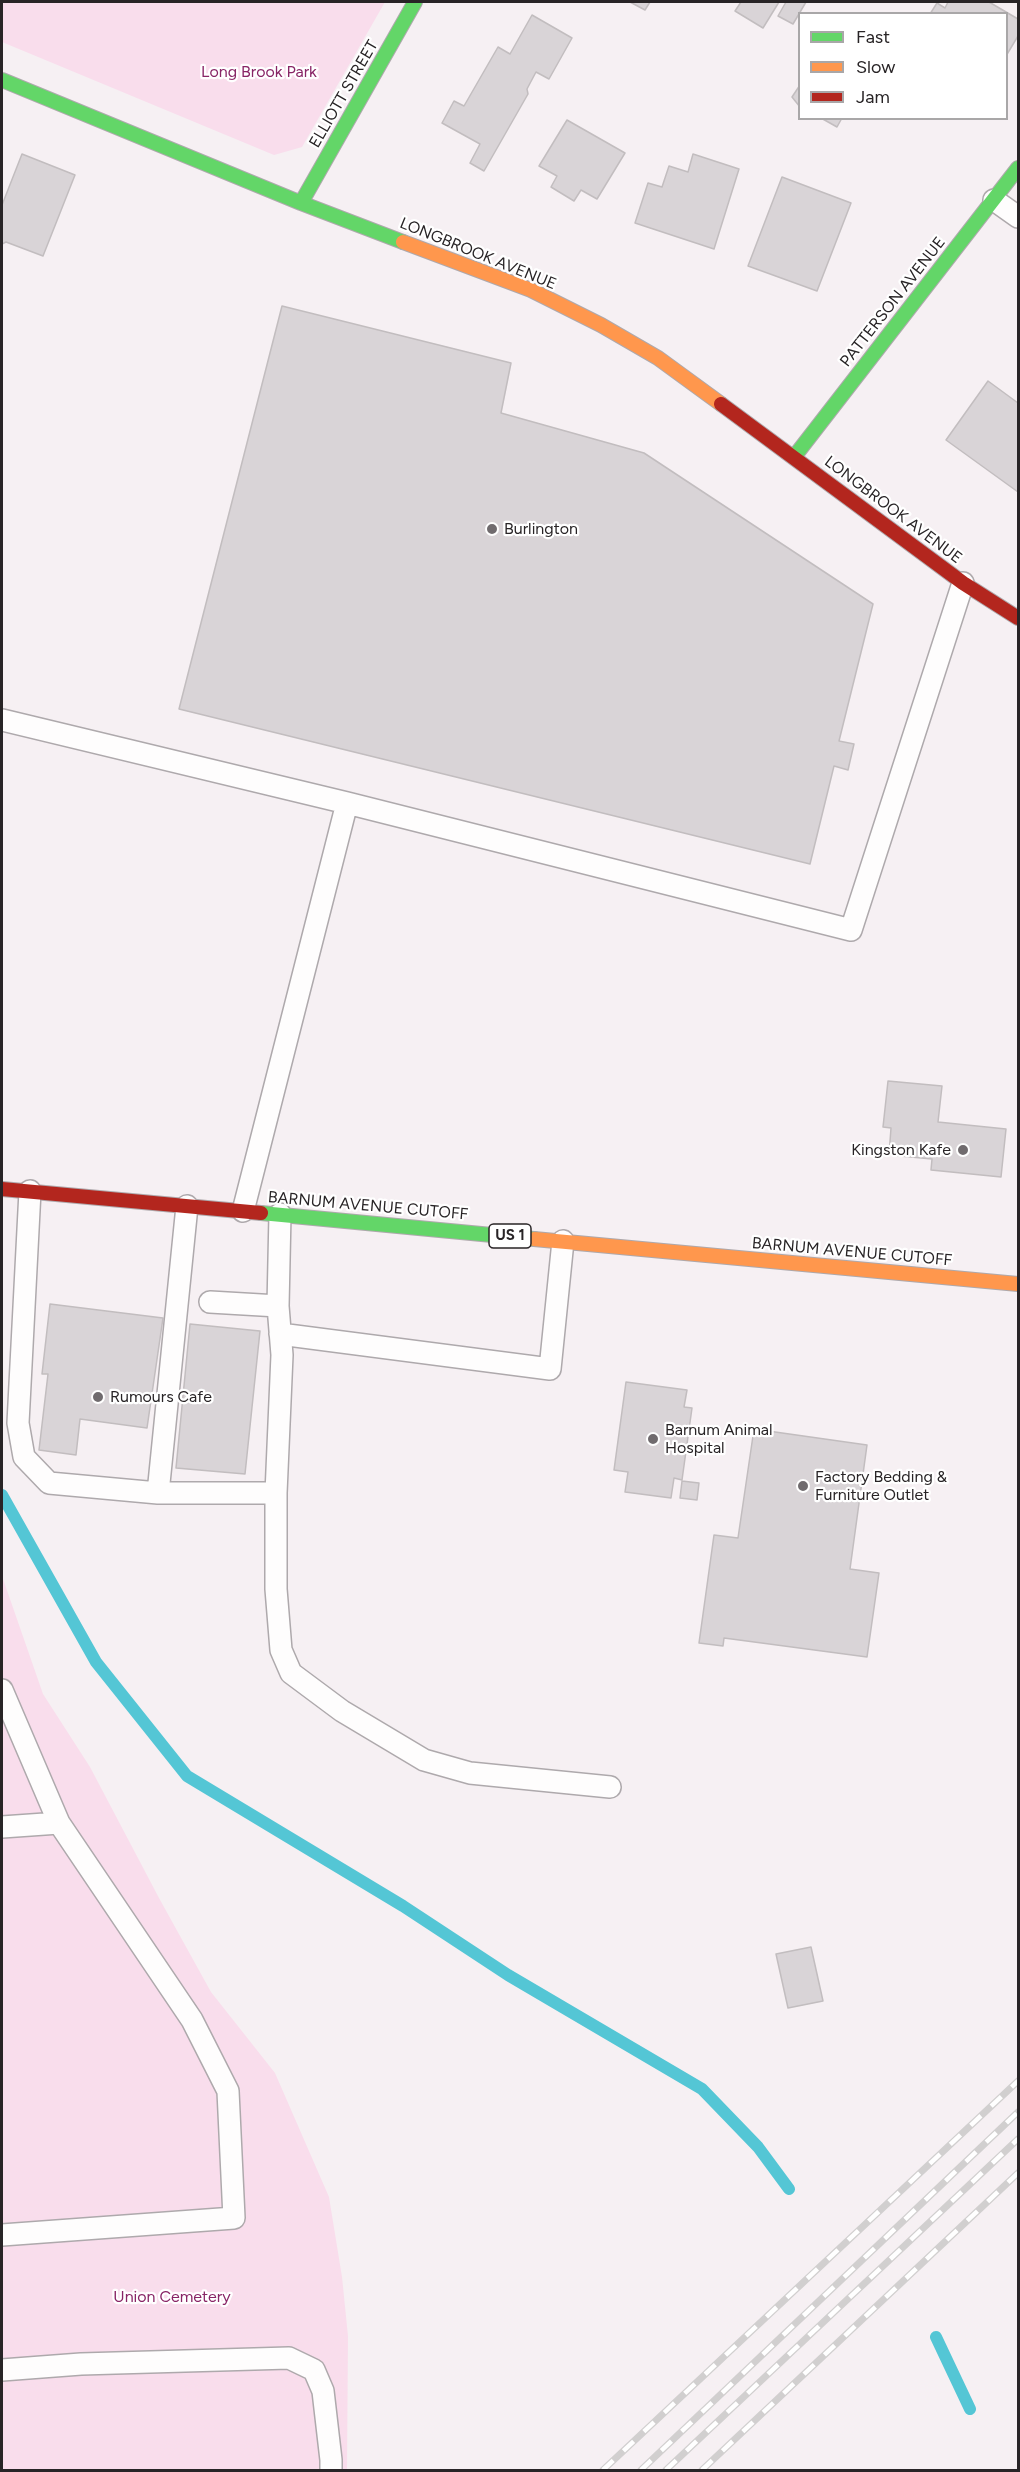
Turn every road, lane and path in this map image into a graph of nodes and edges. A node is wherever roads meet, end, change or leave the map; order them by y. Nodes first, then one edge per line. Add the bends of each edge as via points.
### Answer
1 (415, 2) edge
2 (2, 80) edge
3 (1018, 168) edge
4 (994, 200) junction
5 (301, 202) junction
6 (1018, 217) edge
7 (794, 457) junction
8 (963, 583) junction
9 (1018, 618) edge
10 (2, 720) edge
11 (347, 803) junction
12 (2, 1189) edge
13 (30, 1191) junction
14 (187, 1206) junction
15 (243, 1211) junction
16 (280, 1214) junction
17 (563, 1241) junction
18 (1018, 1284) edge
19 (210, 1302) dead end
20 (278, 1306) junction
21 (280, 1334) junction
22 (158, 1493) junction
23 (276, 1493) junction
24 (2, 1690) edge
25 (610, 1787) dead end
26 (59, 1823) junction
27 (2, 1827) edge
28 (2, 2235) edge
29 (2, 2370) edge
30 (331, 2470) edge

1 - 5 street, ELLIOTT STREET
2 - 5 street, LONGBROOK AVENUE
3 - 4 street, PATTERSON AVENUE
4 - 6 lane
4 - 7 street, PATTERSON AVENUE
5 - 7 street, LONGBROOK AVENUE via 531,290 601,325 658,358
7 - 8 street, LONGBROOK AVENUE
8 - 9 street, LONGBROOK AVENUE
8 - 11 lane via 851,930
10 - 11 lane
11 - 15 lane
12 - 13 street, BARNUM AVENUE CUTOFF / US 1
13 - 14 street, BARNUM AVENUE CUTOFF / US 1
13 - 22 lane via 18,1423 24,1457 49,1483
14 - 15 street, BARNUM AVENUE CUTOFF / US 1
14 - 22 lane
15 - 16 street, BARNUM AVENUE CUTOFF / US 1
16 - 17 street, BARNUM AVENUE CUTOFF / US 1
16 - 20 lane
17 - 18 street, BARNUM AVENUE CUTOFF / US 1
17 - 21 lane via 550,1369
19 - 20 lane
20 - 21 lane
21 - 23 lane
22 - 23 lane
23 - 25 lane via 280,1640 291,1673 342,1711 424,1760 470,1773
24 - 26 lane
26 - 27 lane
26 - 28 lane via 192,2020 228,2091 234,2218
29 - 30 lane via 289,2358 314,2370 323,2391

